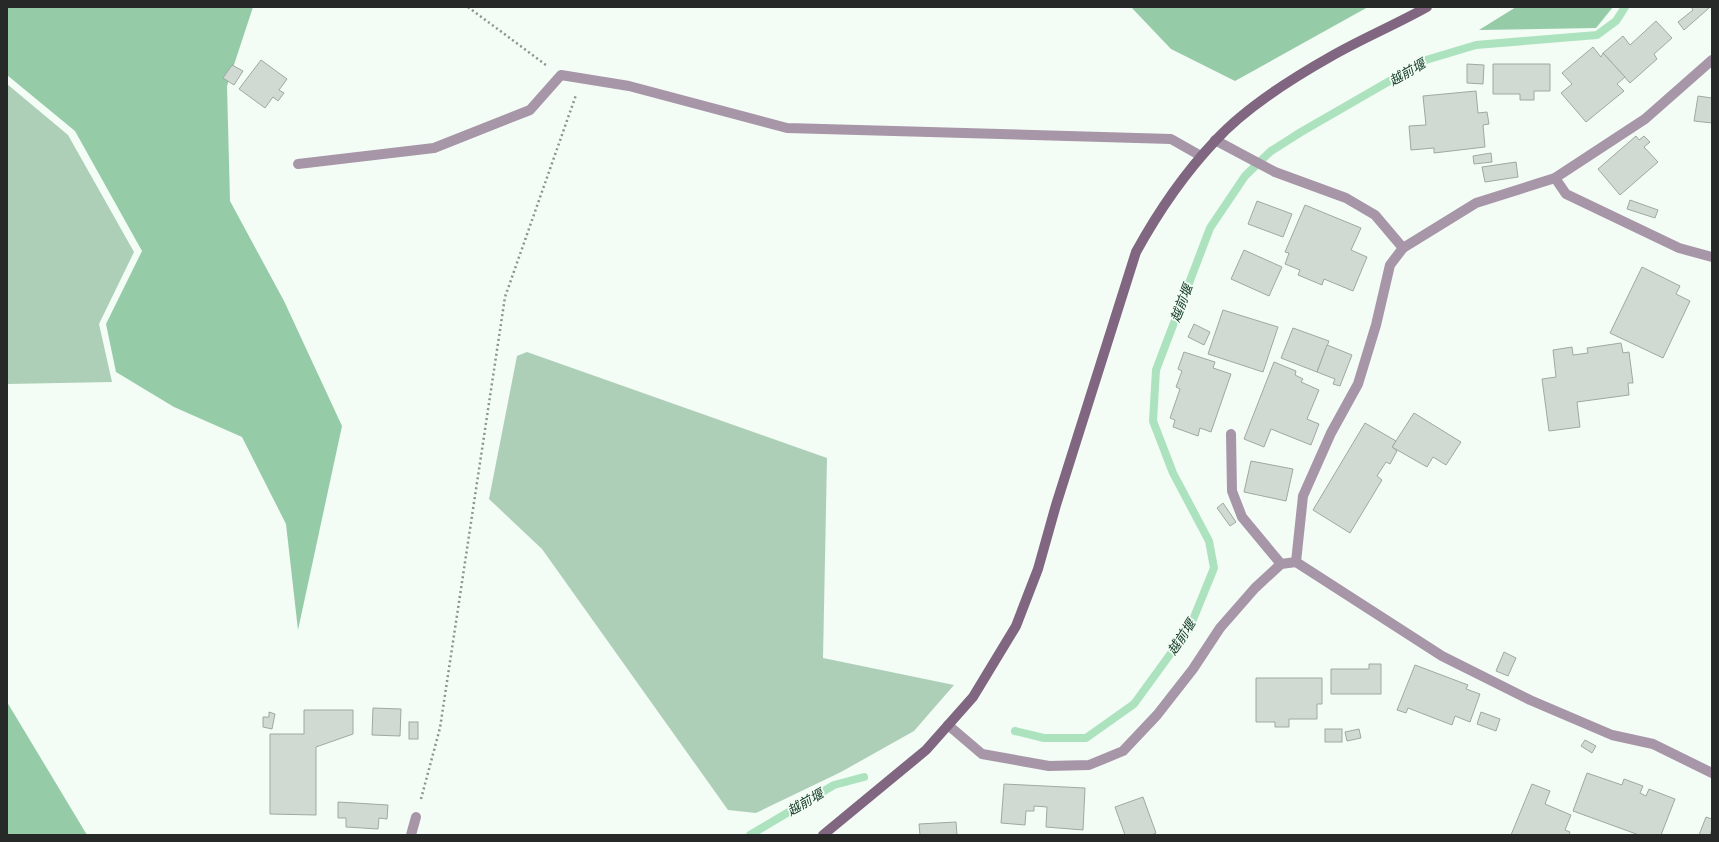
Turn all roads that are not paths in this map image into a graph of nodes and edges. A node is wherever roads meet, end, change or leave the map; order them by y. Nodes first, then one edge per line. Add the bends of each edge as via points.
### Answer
1 (1427, 7) edge
2 (1712, 60) edge
3 (1215, 140) junction
4 (1201, 156) junction
5 (298, 164) dead end
6 (1555, 178) junction
7 (1403, 248) junction
8 (1712, 258) edge
9 (1231, 434) dead end
10 (1296, 562) junction
11 (1281, 564) junction
12 (948, 725) junction
13 (1712, 773) edge
14 (416, 817) road end
15 (411, 835) edge
16 (823, 835) edge

1 - 3 street via 1330,57 1279,89
2 - 6 street via 1645,119
3 - 4 street
3 - 7 street via 1275,172 1346,198 1375,215
4 - 5 street via 1171,139 787,128 629,86 561,75 530,110 434,148
4 - 12 street via 1157,214 1136,252 1038,569 1016,626 973,697
6 - 7 street via 1476,203
6 - 8 street via 1566,194 1605,214 1679,248
7 - 10 street via 1390,265 1376,325 1358,384 1330,433 1303,496
9 - 11 street via 1232,491 1242,517
10 - 11 street
10 - 13 street via 1449,659 1530,700 1612,735 1653,744
11 - 12 street via 1255,588 1220,628 1193,669 1157,715 1123,751 1089,765 1049,766 982,754
12 - 16 street via 926,750
14 - 15 street

